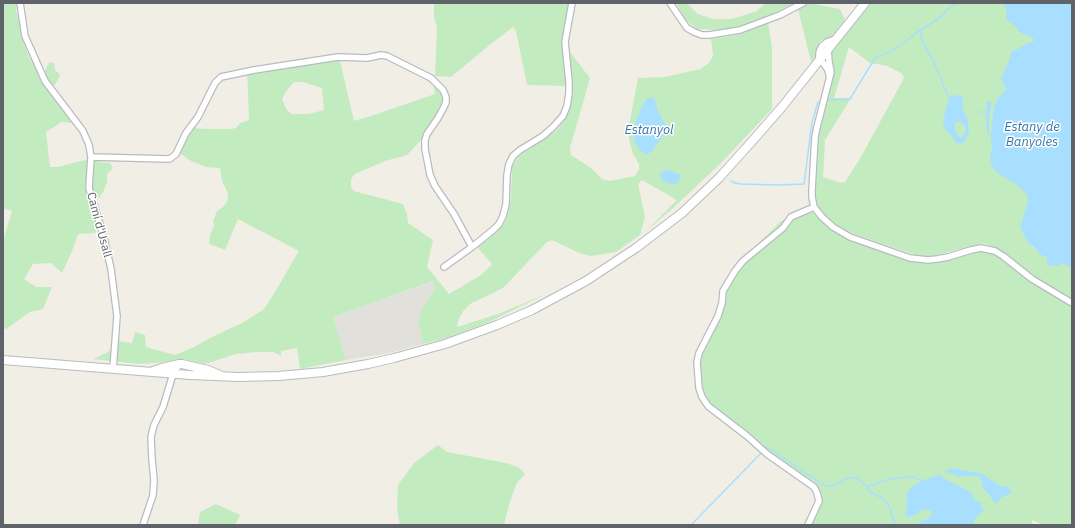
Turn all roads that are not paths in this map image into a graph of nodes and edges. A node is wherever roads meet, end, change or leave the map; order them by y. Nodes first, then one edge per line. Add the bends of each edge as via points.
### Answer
1 (20, 3) edge
2 (572, 3) edge
3 (670, 3) edge
4 (803, 3) edge
5 (865, 3) edge
6 (836, 39) junction
7 (828, 49) junction
8 (820, 59) junction
9 (829, 62) junction
10 (813, 68) junction
11 (826, 68) junction
12 (830, 79) junction
13 (90, 157) junction
14 (814, 207) junction
15 (472, 247) junction
16 (444, 267) dead end
17 (1072, 303) edge
18 (3, 360) edge
19 (179, 364) junction
20 (113, 369) junction
21 (150, 372) junction
22 (172, 374) junction
23 (224, 377) junction
24 (143, 525) edge
25 (808, 525) edge

1 - 13 street, Camí d'Usall via 25,36 45,81 83,131 89,145
2 - 15 street via 565,42 570,93 563,116 543,136 514,156 507,174 503,216 499,224
3 - 4 street via 687,28 709,35 740,30
5 - 6 main road
6 - 7 main road
6 - 8 street via 822,46
7 - 8 main road
7 - 9 street
8 - 9 street
8 - 10 main road
8 - 11 street
9 - 12 street
10 - 11 street
10 - 23 main road via 737,159 682,213 636,248 555,298 497,325 424,351 323,372
11 - 12 street
12 - 14 street via 815,137 812,190
13 - 15 street via 171,158 176,154 215,83 221,77 338,56 387,56 431,78 443,90 446,102 427,134 426,156 435,186
13 - 20 street, Camí d'Usall via 89,188 111,269 117,316
14 - 17 street via 841,232 910,258 937,259 981,248 995,251 1032,279
14 - 25 street via 791,217 783,228 743,261 735,271 723,290 718,316 699,352 697,362 699,388 708,406 767,454 814,487 819,501
15 - 16 street
18 - 20 main road
19 - 21 main road
19 - 22 main road
19 - 23 main road via 208,370
20 - 21 main road
21 - 22 main road
22 - 23 main road
22 - 24 street via 151,437 153,495

